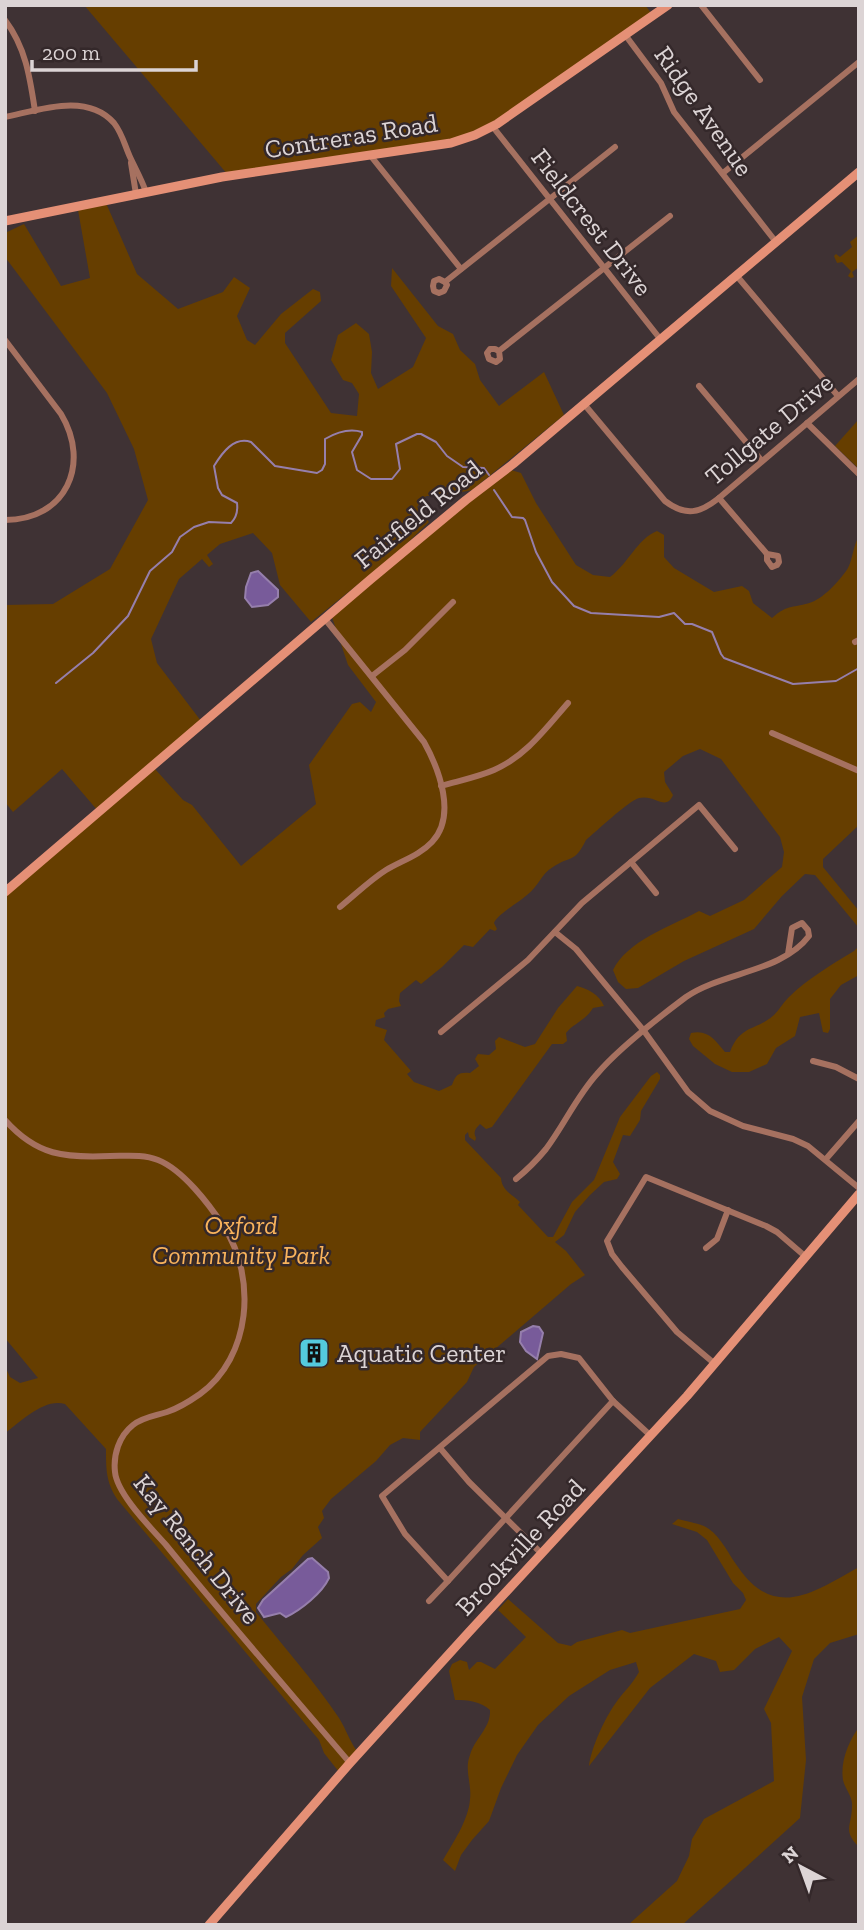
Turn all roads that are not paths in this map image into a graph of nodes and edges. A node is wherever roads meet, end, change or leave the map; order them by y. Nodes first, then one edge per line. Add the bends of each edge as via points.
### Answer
1 (668, 5) edge
2 (701, 5) edge
3 (5, 20) edge
4 (626, 36) junction
5 (859, 62) edge
6 (760, 80) dead end
7 (35, 111) junction
8 (5, 117) edge
9 (492, 127) junction
10 (614, 147) dead end
11 (370, 155) junction
12 (859, 172) edge
13 (723, 173) junction
14 (141, 193) junction
15 (549, 199) junction
16 (670, 216) dead end
17 (5, 221) edge
18 (776, 242) junction
19 (603, 268) junction
20 (461, 269) junction
21 (736, 275) junction
22 (445, 282) dead end
23 (5, 340) edge
24 (661, 340) junction
25 (499, 351) dead end
26 (859, 379) edge
27 (699, 386) dead end
28 (838, 396) junction
29 (584, 404) junction
30 (807, 423) junction
31 (762, 461) junction
32 (859, 474) edge
33 (719, 498) junction
34 (5, 520) edge
35 (767, 554) dead end
36 (453, 602) dead end
37 (325, 619) junction
38 (372, 676) junction
39 (568, 703) dead end
40 (772, 733) dead end
41 (859, 771) edge
42 (441, 786) junction
43 (735, 849) dead end
44 (631, 862) junction
45 (5, 892) edge
46 (656, 892) dead end
47 (340, 907) dead end
48 (555, 932) junction
49 (788, 954) junction
50 (644, 1031) junction
51 (441, 1032) dead end
52 (813, 1062) dead end
53 (859, 1079) edge
54 (5, 1121) edge
55 (859, 1121) edge
56 (826, 1159) junction
57 (516, 1179) dead end
58 (859, 1188) edge
59 (859, 1194) edge
60 (729, 1210) junction
61 (706, 1248) dead end
62 (806, 1257) junction
63 (715, 1364) junction
64 (613, 1401) junction
65 (651, 1436) junction
66 (440, 1448) junction
67 (505, 1519) junction
68 (542, 1554) junction
69 (448, 1581) junction
70 (429, 1601) dead end
71 (350, 1763) junction
72 (209, 1925) edge

1 - 4 street, Contreras Road
2 - 6 street
3 - 7 street via 29,69
4 - 9 street, Contreras Road
4 - 13 street, Ridge Avenue via 661,83 674,112
5 - 13 street
7 - 8 street
7 - 14 street via 71,105 102,113 122,136 140,175
9 - 11 street, Contreras Road via 451,143
9 - 15 street, Fieldcrest Drive
10 - 15 street
11 - 14 street, Contreras Road
11 - 20 street
12 - 18 street, Fairfield Road
13 - 18 street, Ridge Avenue
14 - 17 street, Contreras Road
15 - 19 street, Fieldcrest Drive
15 - 20 street
16 - 19 street
18 - 21 street, Fairfield Road
19 - 24 street, Fieldcrest Drive
19 - 25 street
20 - 22 street
21 - 24 street, Fairfield Road
21 - 28 street
23 - 34 street via 61,414 74,450 74,464 57,501 22,520
24 - 29 street, Fairfield Road
26 - 28 street, Tollgate Drive
27 - 31 street
28 - 30 street, Tollgate Drive
29 - 33 street, Tollgate Drive via 675,508 697,511
29 - 37 street, Fairfield Road
30 - 31 street, Tollgate Drive
30 - 32 street
31 - 33 street, Tollgate Drive
33 - 35 street
36 - 38 street
37 - 38 street
37 - 45 street, Fairfield Road
38 - 42 street via 424,742
39 - 42 street via 533,744 507,763
40 - 41 street
42 - 47 street via 445,817 432,842
43 - 44 street via 699,805
44 - 46 street
44 - 48 street
48 - 50 street via 576,949
48 - 51 street
49 - 49 street via 793,928 802,923 808,936
49 - 50 street via 707,985
50 - 56 street via 688,1092 710,1111 743,1126 793,1139
50 - 57 street via 595,1076 546,1148
52 - 53 street
54 - 71 street, Kay Rench Drive via 22,1137 56,1154 77,1158 135,1155 157,1160 184,1178 231,1240 245,1289 234,1350 201,1393 141,1420 125,1433 115,1456 116,1479 193,1579
55 - 56 street
56 - 58 street
59 - 62 street, Brookville Road
60 - 61 street via 716,1239
60 - 62 street via 777,1232
60 - 63 street via 646,1177 607,1241 622,1267 677,1332
62 - 63 street, Brookville Road
63 - 65 street, Brookville Road
64 - 65 street
64 - 66 street via 579,1358 548,1356
64 - 67 street
65 - 68 street, Brookville Road
66 - 67 street
66 - 69 street via 382,1496 405,1534
67 - 68 street
67 - 69 street
68 - 71 street, Brookville Road
69 - 70 street
71 - 72 street, Brookville Road

